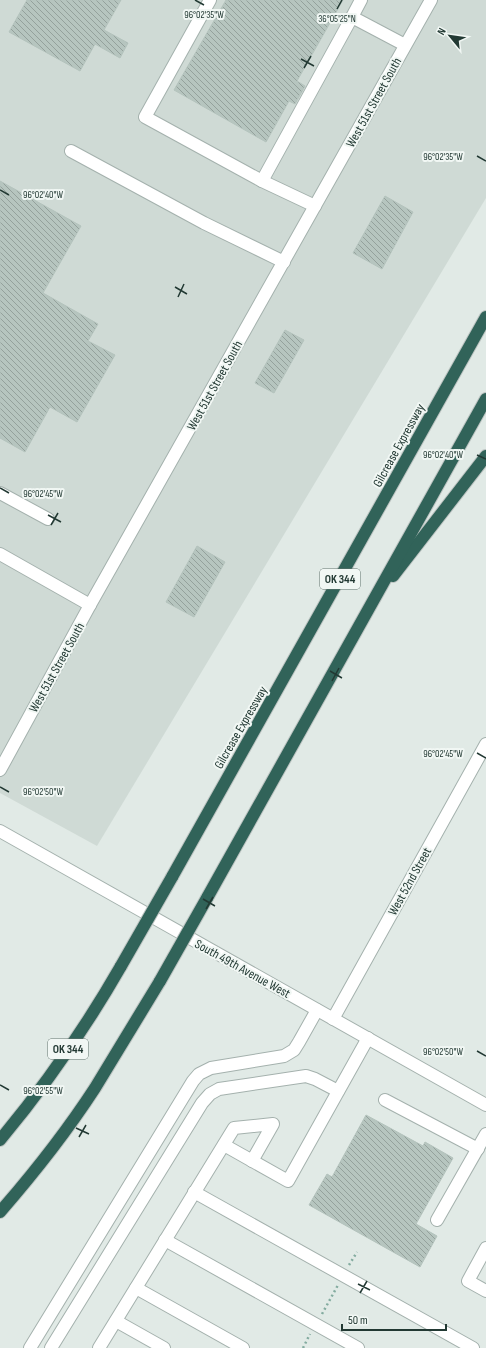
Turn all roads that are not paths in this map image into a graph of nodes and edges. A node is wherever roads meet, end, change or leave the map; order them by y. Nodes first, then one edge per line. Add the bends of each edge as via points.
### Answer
1 (210, 0) edge
2 (361, 0) edge
3 (431, 0) edge
4 (352, 17) junction
5 (405, 45) junction
6 (71, 151) dead end
7 (262, 181) junction
8 (315, 206) junction
9 (284, 262) junction
10 (486, 317) edge
11 (486, 399) edge
12 (486, 456) edge
13 (0, 493) edge
14 (48, 519) dead end
15 (0, 554) edge
16 (90, 605) junction
17 (368, 609) junction
18 (486, 744) edge
19 (0, 770) edge
20 (0, 831) edge
21 (317, 1010) junction
22 (333, 1019) junction
23 (368, 1038) junction
24 (338, 1091) junction
25 (385, 1100) dead end
26 (486, 1105) edge
27 (486, 1134) edge
28 (0, 1140) edge
29 (224, 1145) junction
30 (478, 1148) junction
31 (252, 1161) junction
32 (194, 1192) junction
33 (0, 1212) edge
34 (437, 1220) dead end
35 (165, 1240) junction
36 (486, 1248) edge
37 (136, 1288) junction
38 (486, 1291) edge
39 (116, 1321) junction
40 (158, 1347) edge
41 (30, 1348) edge
42 (51, 1348) edge
43 (99, 1348) edge
44 (243, 1348) edge
45 (358, 1348) edge
46 (473, 1348) edge

1 - 7 street via 145,117
2 - 4 street
3 - 5 street, West 51st Street South
4 - 5 street
4 - 7 street
5 - 8 street, West 51st Street South
6 - 9 street
7 - 8 street
8 - 9 street, West 51st Street South
9 - 16 street, West 51st Street South
10 - 28 highway, Gilcrease Expressway / OK 344, bridge via 121,966 53,1071
11 - 17 highway, OK 344
12 - 17 highway
13 - 14 street
15 - 16 street
16 - 19 street, West 51st Street South
17 - 33 highway, OK 344, bridge via 160,981 68,1126
18 - 22 street, West 52nd Street
20 - 21 street, South 49th Avenue West
21 - 22 street, South 49th Avenue West
21 - 41 street via 294,1050 284,1056 211,1068 199,1074
22 - 23 street, South 49th Avenue West
23 - 24 street
23 - 26 street, South 49th Avenue West
24 - 31 street via 288,1181
24 - 42 street via 306,1076 219,1089 210,1094 198,1109
25 - 30 street
27 - 30 street
29 - 31 street
29 - 31 street via 234,1128 273,1124
29 - 32 street
30 - 34 street
32 - 35 street
32 - 46 street
35 - 37 street
35 - 45 street
36 - 38 street via 468,1281
37 - 39 street
37 - 44 street
39 - 40 street
39 - 43 street

